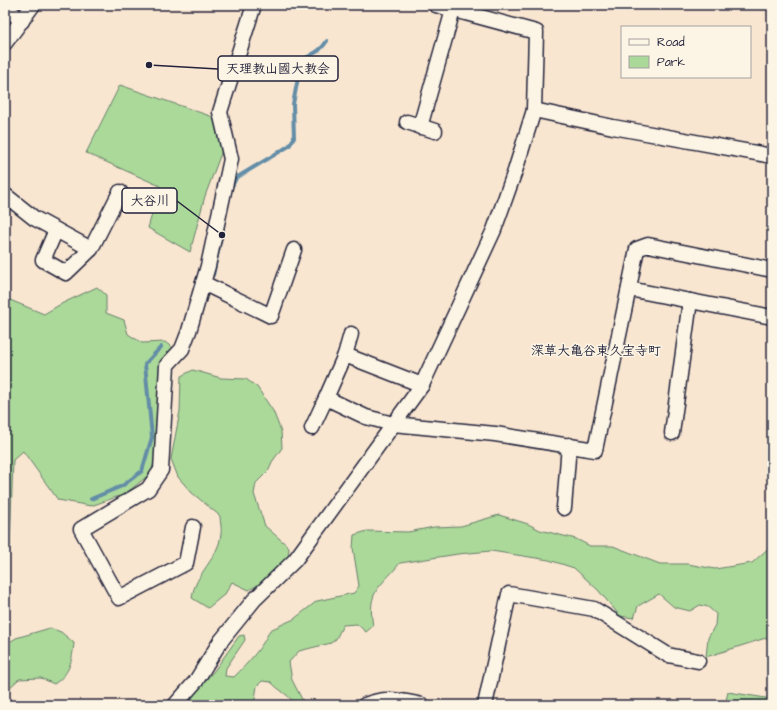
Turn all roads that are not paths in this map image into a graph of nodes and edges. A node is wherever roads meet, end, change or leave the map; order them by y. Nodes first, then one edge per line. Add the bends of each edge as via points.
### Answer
1 (33, 5) edge
2 (254, 5) edge
3 (436, 5) edge
4 (5, 7) edge
5 (453, 10) junction
6 (22, 21) junction
7 (5, 43) edge
8 (534, 110) junction
9 (435, 131) dead end
10 (772, 156) edge
11 (120, 192) dead end
12 (5, 195) edge
13 (56, 230) junction
14 (91, 249) junction
15 (294, 250) dead end
16 (772, 270) edge
17 (207, 285) junction
18 (629, 290) junction
19 (690, 301) junction
20 (772, 317) edge
21 (352, 334) dead end
22 (345, 355) junction
23 (422, 385) junction
24 (326, 398) junction
25 (393, 424) junction
26 (312, 428) dead end
27 (672, 433) dead end
28 (569, 445) junction
29 (564, 508) dead end
30 (193, 527) dead end
31 (698, 661) dead end
32 (174, 705) edge
33 (365, 705) edge
34 (422, 705) edge
35 (485, 705) edge

1 - 6 street
2 - 17 street via 220,112 231,159 229,190
3 - 5 street
4 - 6 street
5 - 8 street via 536,32
5 - 9 street via 414,124
6 - 7 street
8 - 10 street
8 - 23 street via 494,230
11 - 14 street
12 - 13 street via 34,218
13 - 14 street
13 - 14 street via 43,260 66,273
15 - 17 street via 271,316
16 - 18 street via 648,245 637,249
17 - 30 street via 182,349 167,365 162,470 148,488 81,529 119,598 186,563
18 - 19 street
18 - 28 street via 595,450
19 - 20 street
19 - 27 street
21 - 22 street
22 - 23 street
22 - 24 street
23 - 25 street
24 - 25 street via 366,417
24 - 26 street
25 - 28 street via 495,434
25 - 32 street via 295,560 254,600 220,642 196,680
28 - 29 street
31 - 35 street via 668,655 594,609 508,594
33 - 34 street via 378,699

